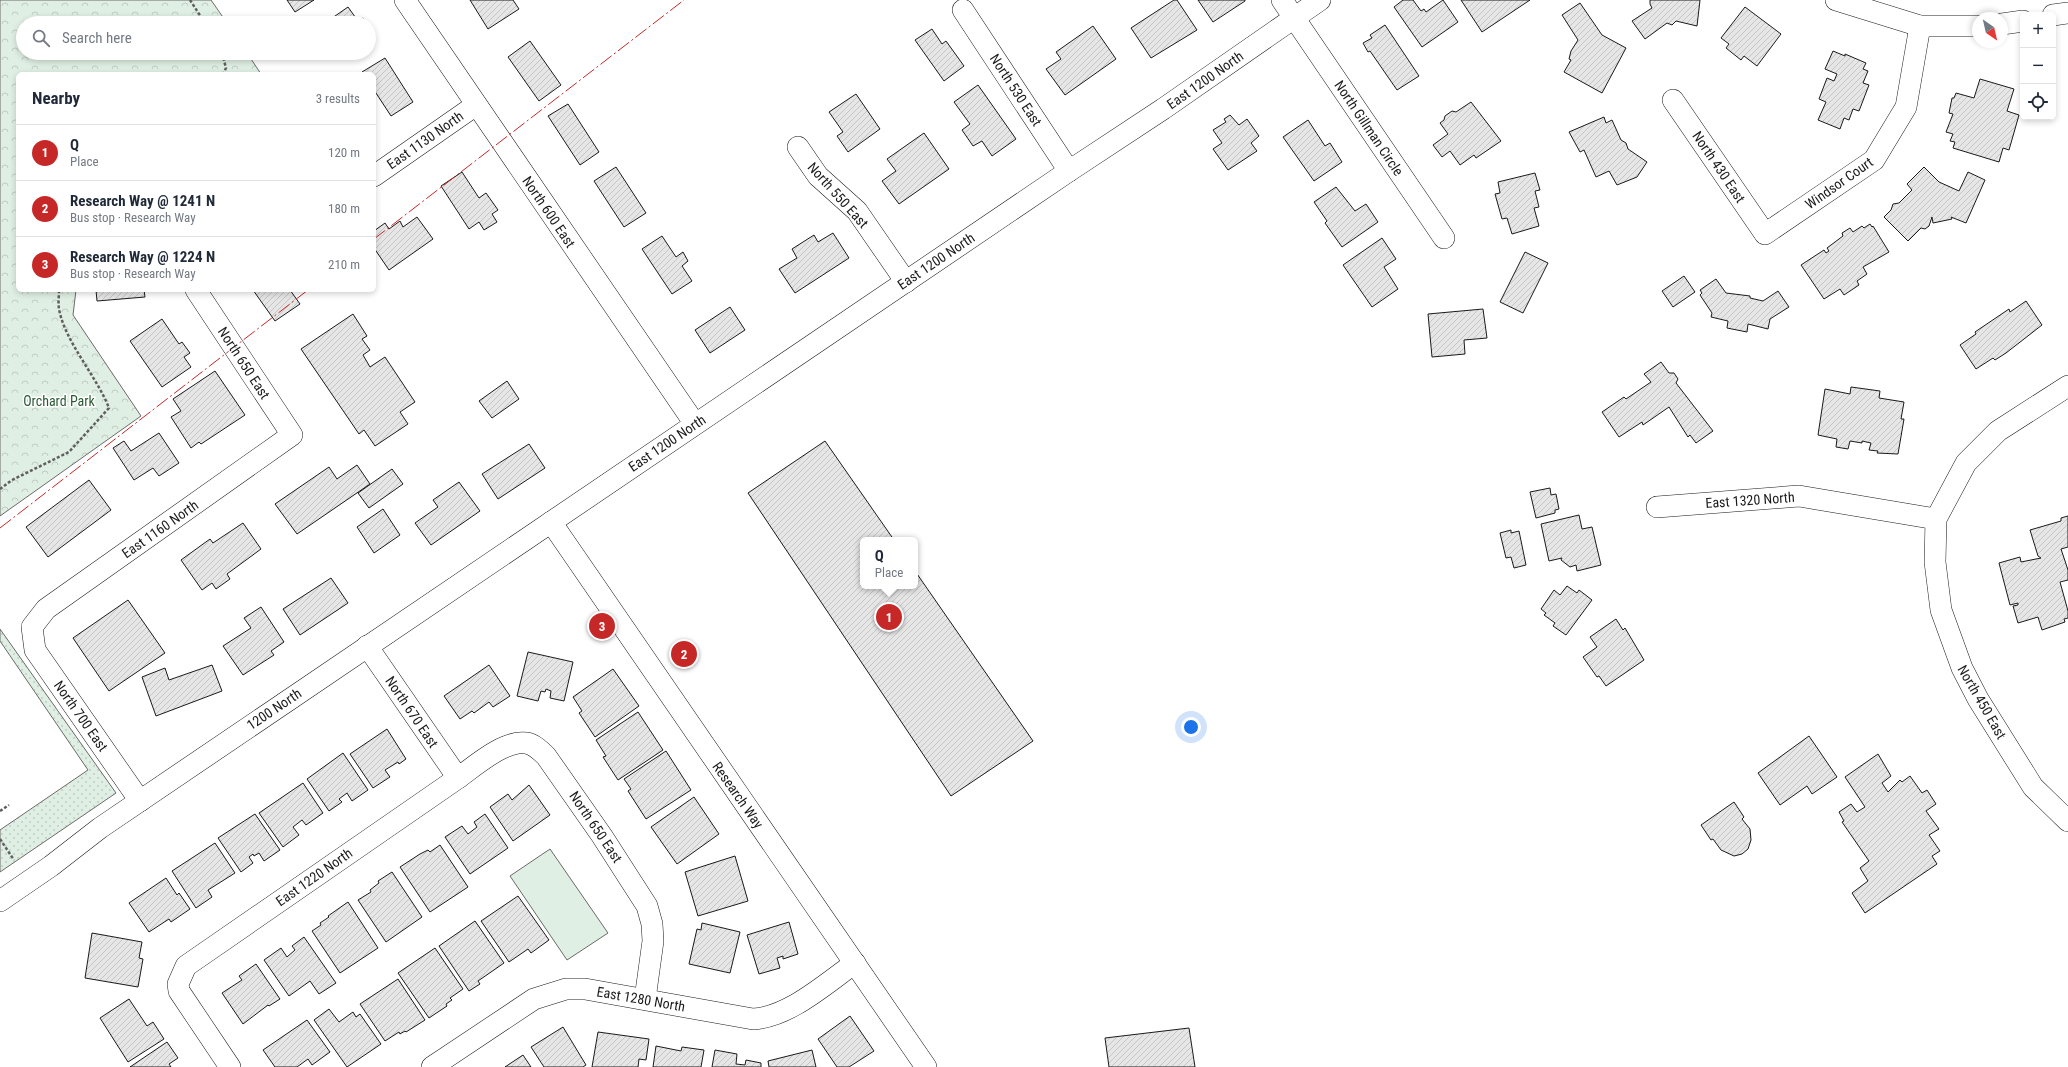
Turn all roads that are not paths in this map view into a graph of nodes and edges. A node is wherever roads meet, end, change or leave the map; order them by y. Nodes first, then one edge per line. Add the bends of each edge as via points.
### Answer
1 (405, 0) edge
2 (1282, 0) edge
3 (1320, 0) edge
4 (1836, 0) edge
5 (1872, 6) edge
6 (963, 10) dead end
7 (2068, 13) edge
8 (2056, 15) edge
9 (1294, 18) junction
10 (2020, 21) edge
11 (2008, 23) edge
12 (1920, 26) junction
13 (1972, 26) edge
14 (1673, 100) dead end
15 (476, 105) junction
16 (798, 147) dead end
17 (1069, 171) junction
18 (376, 175) edge
19 (1765, 234) joint
20 (1444, 238) dead end
21 (906, 282) junction
22 (197, 292) edge
23 (2068, 386) edge
24 (695, 424) junction
25 (292, 436) joint
26 (1657, 507) dead end
27 (1936, 519) junction
28 (551, 522) junction
29 (32, 627) joint
30 (367, 646) junction
31 (458, 778) junction
32 (140, 801) junction
33 (2068, 821) edge
34 (0, 901) edge
35 (855, 963) junction
36 (645, 999) junction
37 (230, 1067) edge
38 (432, 1067) edge
39 (926, 1067) edge

1 - 15 street, North 600 East
2 - 9 street, North Gillman Circle
3 - 9 street, East 1200 North
4 - 5 street
5 - 12 street
6 - 17 street, North 530 East
7 - 8 street
9 - 17 street, East 1200 North
9 - 20 street, North Gillman Circle
10 - 11 street
12 - 13 street
12 - 19 street, Windsor Court via 1906,107 1874,160
14 - 19 street, North 430 East
15 - 18 street, East 1130 North
15 - 24 street, North 600 East
16 - 21 street, North 550 East via 818,176 856,210
17 - 21 street, East 1200 North
21 - 24 street, East 1200 North
22 - 25 street, North 650 East
23 - 27 street, North 450 East via 1998,431 1966,463
24 - 28 street, East 1200 North
25 - 29 street, East 1160 North via 46,609
26 - 27 street, East 1320 North via 1799,496
27 - 33 street, North 450 East via 1935,562 1941,610 1962,668 1978,699 2033,787
28 - 30 street, 1200 North
28 - 35 street, Research Way
29 - 32 street, North 700 East via 35,650
30 - 31 street, North 670 East
30 - 32 street, 1200 North
31 - 36 street, North 650 East via 498,750 513,744 526,743 546,756 647,906 653,941
31 - 37 street, East 1220 North via 186,966 178,984 182,998
32 - 34 street, 1200 North
35 - 36 street, East 1280 North via 783,1012 766,1018 752,1019
35 - 39 street, Research Way
36 - 38 street, East 1280 North via 585,989 566,989 548,993 534,999

